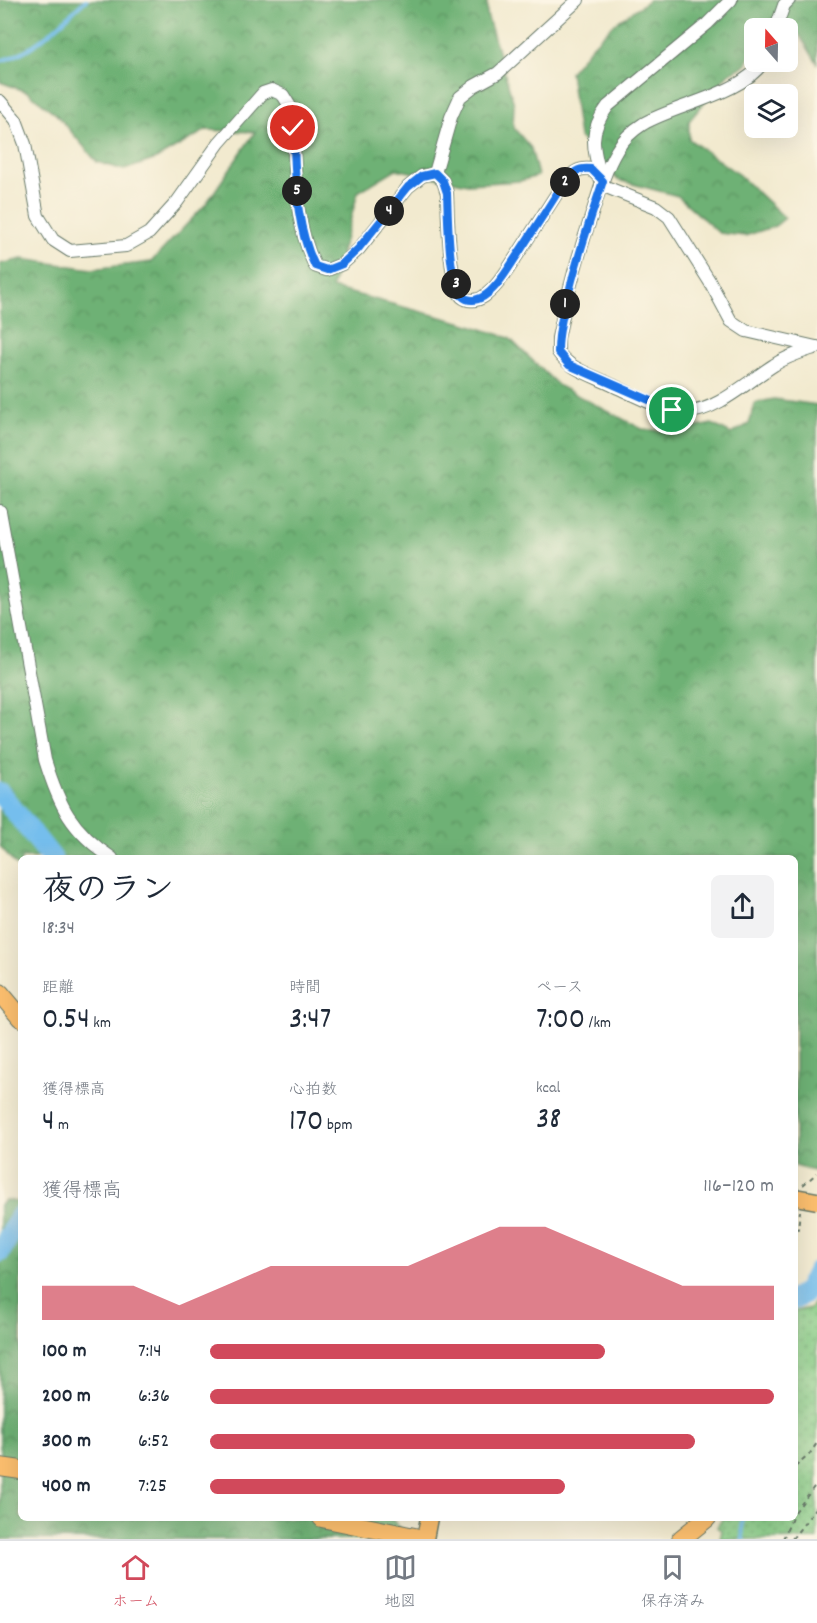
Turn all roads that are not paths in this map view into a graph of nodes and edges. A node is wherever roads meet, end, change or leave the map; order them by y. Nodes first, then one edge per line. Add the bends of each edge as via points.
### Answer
1 (578, 0) edge
2 (731, 0) edge
3 (789, 0) edge
4 (779, 18) edge
5 (755, 72) edge
6 (0, 100) edge
7 (435, 173) junction
8 (602, 183) junction
9 (817, 347) edge
10 (0, 511) edge
11 (107, 855) edge
12 (0, 993) edge
13 (18, 1015) edge
14 (798, 1197) edge
15 (817, 1200) edge
16 (0, 1467) edge
17 (18, 1470) edge
18 (337, 1521) edge
19 (428, 1521) edge
20 (703, 1521) edge
21 (424, 1539) edge
22 (681, 1539) edge

1 - 7 street via 498,73 460,97
2 - 8 street via 708,24 608,106 597,120 594,152
3 - 4 street
5 - 8 street via 644,124 627,136
6 - 7 street via 16,120 25,144 38,216 53,240 70,251 126,246 149,233 226,135 263,93 273,90 283,95 291,108 299,214 315,266 327,270 342,264 408,187 422,176
7 - 8 street via 447,193 453,274 463,297 470,300 488,294 573,173 591,169
8 - 9 street via 656,207 669,218 738,327
8 - 9 street via 580,249 558,338 558,352 569,365 672,410 686,412 702,410 777,363
10 - 11 street via 53,785 80,834
12 - 13 highway
14 - 15 main road, bridge
16 - 17 highway
18 - 21 highway
19 - 21 main road
20 - 22 highway

